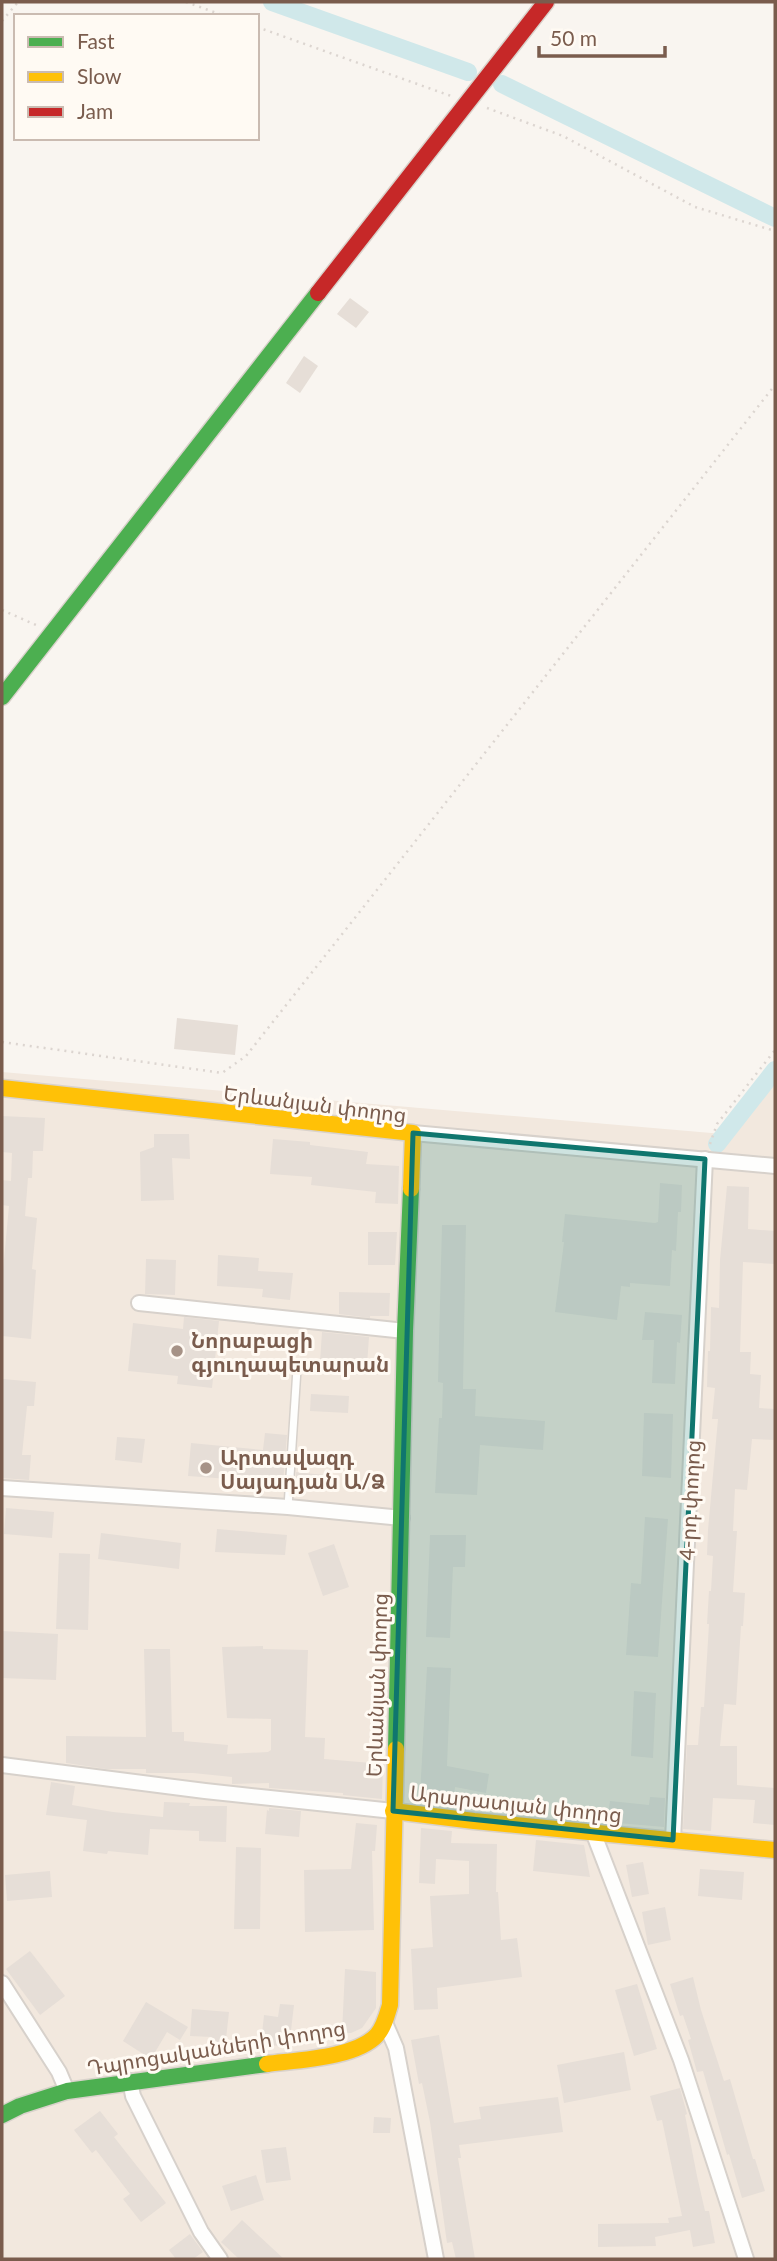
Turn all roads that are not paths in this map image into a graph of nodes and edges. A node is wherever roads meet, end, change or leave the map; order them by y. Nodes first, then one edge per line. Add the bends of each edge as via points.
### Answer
1 (546, 2) edge
2 (2, 697) edge
3 (2, 1088) edge
4 (413, 1133) junction
5 (705, 1159) junction
6 (775, 1166) edge
7 (139, 1303) dead end
8 (405, 1331) junction
9 (297, 1370) dead end
10 (2, 1488) edge
11 (288, 1507) junction
12 (402, 1518) junction
13 (2, 1765) edge
14 (393, 1811) junction
15 (593, 1832) junction
16 (673, 1840) junction
17 (775, 1850) edge
18 (2, 1983) edge
19 (386, 2025) junction
20 (130, 2081) junction
21 (67, 2091) junction
22 (2, 2115) edge
23 (220, 2259) edge
24 (436, 2259) edge
25 (746, 2259) edge

1 - 2 main road
3 - 4 main road, Երևանյան փողոց
4 - 5 street
4 - 8 main road, Երևանյան փողոց
5 - 6 street
5 - 16 street, 4-րդ փողոց
7 - 8 street
8 - 12 main road, Երևանյան փողոց
9 - 11 lane
10 - 11 street
11 - 12 street
12 - 14 main road, Երևանյան փողոց
13 - 14 street, Արարատյան փողոց
14 - 15 main road, Արարատյան փողոց
14 - 19 main road
15 - 16 main road, Արարատյան փողոց
15 - 25 street via 681,2060
16 - 17 main road, Արարատյան փողոց
18 - 21 street
19 - 20 main road, Դպրոցականների փողոց via 357,2048 330,2054
19 - 24 street via 396,2048
20 - 21 main road, Դպրոցականների փողոց
20 - 23 street via 133,2096 201,2232
21 - 22 main road, Դպրոցականների փողոց

